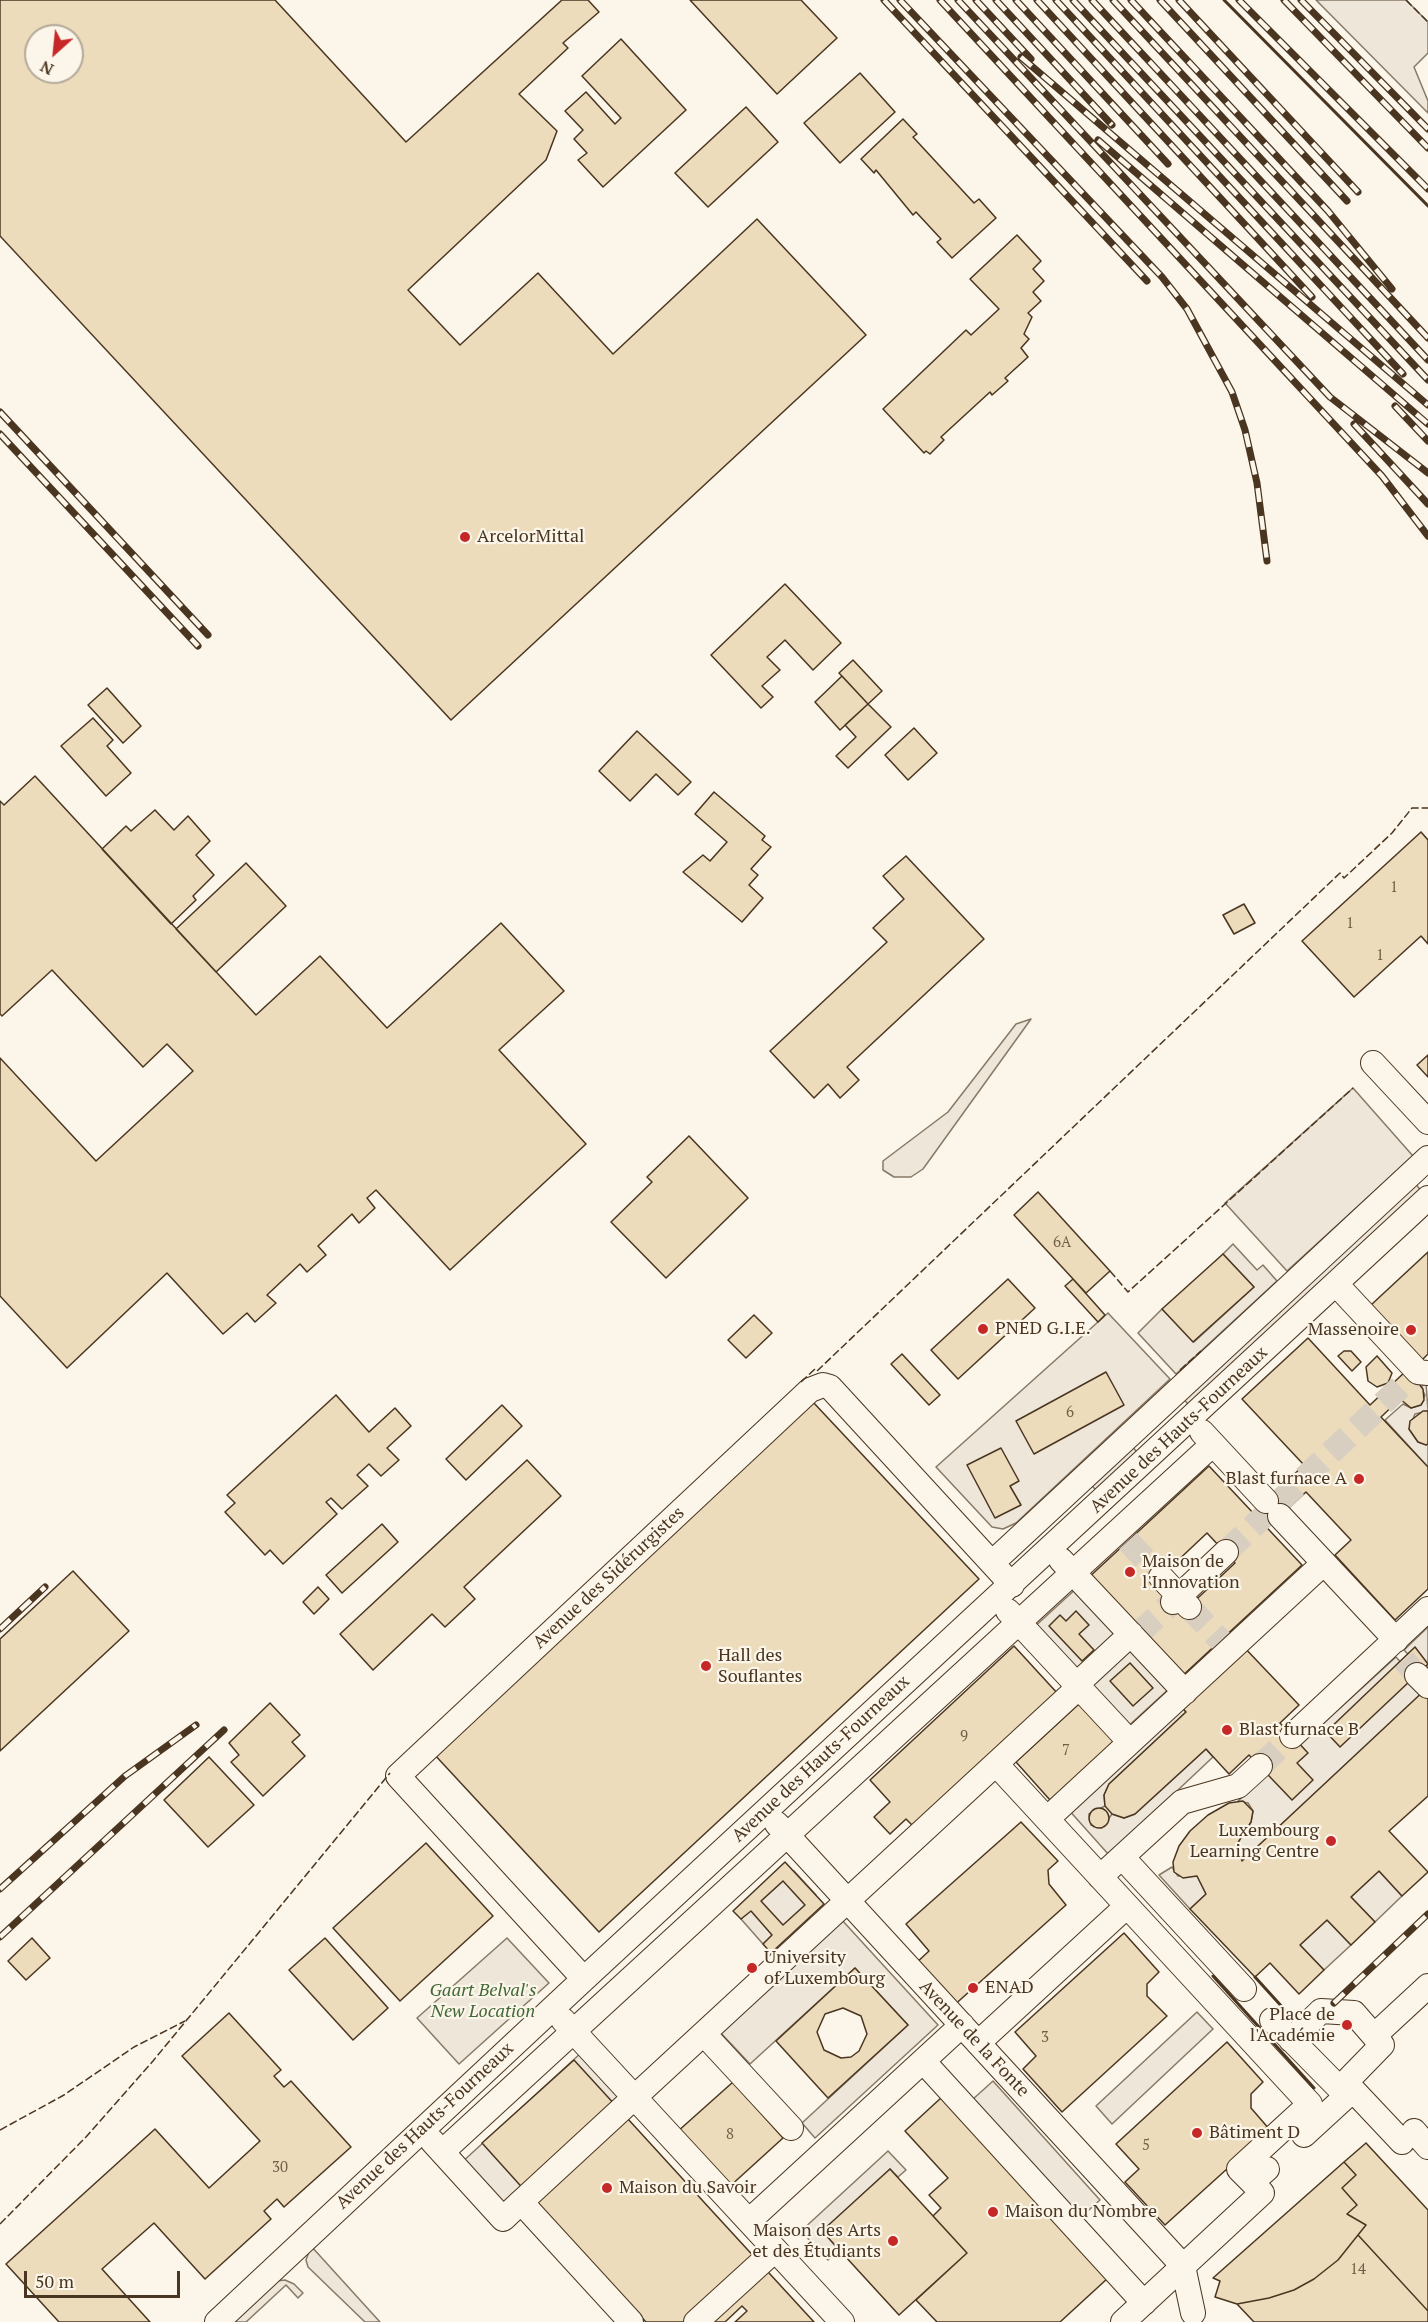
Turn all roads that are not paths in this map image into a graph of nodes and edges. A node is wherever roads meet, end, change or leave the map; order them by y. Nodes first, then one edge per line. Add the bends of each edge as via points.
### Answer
1 (1373, 1062) dead end
2 (1428, 1122) edge
3 (1428, 1158) edge
4 (1428, 1198) edge
5 (1336, 1284) junction
6 (1419, 1374) edge
7 (1190, 1419) junction
8 (1213, 1444) junction
9 (1051, 1548) junction
10 (1226, 1552) tunnel mouth
11 (992, 1563) junction
12 (1324, 1563) junction
13 (1073, 1572) junction
14 (1161, 1577) tunnel mouth
15 (1004, 1592) junction
16 (1428, 1609) edge
17 (1018, 1622) junction
18 (1134, 1635) junction
19 (1407, 1661) edge
20 (1078, 1686) junction
21 (1185, 1692) junction
22 (1292, 1736) tunnel mouth
23 (1130, 1742) junction
24 (997, 1765) junction
25 (1260, 1766) tunnel mouth
26 (765, 1811) junction
27 (1047, 1819) junction
28 (786, 1834) junction
29 (1122, 1857) junction
30 (1100, 1877) junction
31 (848, 1902) junction
32 (1127, 1906) junction
33 (584, 1979) junction
34 (1428, 1986) edge
35 (1244, 1989) dead end
36 (552, 2008) junction
37 (1272, 2020) dead end
38 (572, 2030) junction
39 (704, 2034) junction
40 (970, 2034) junction
41 (1374, 2036) junction
42 (1291, 2040) junction
43 (923, 2061) junction
44 (1344, 2084) junction
45 (635, 2098) junction
46 (1308, 2103) junction
47 (422, 2131) junction
48 (1304, 2135) dead end
49 (1415, 2140) edge
50 (442, 2152) junction
51 (818, 2157) junction
52 (522, 2202) junction
53 (749, 2221) junction
54 (775, 2250) junction
55 (1188, 2261) junction
56 (1144, 2302) junction
57 (1193, 2313) dead end
58 (217, 2322) edge
59 (631, 2322) edge
60 (696, 2322) edge
61 (842, 2322) edge
62 (1123, 2322) edge

1 - 2 street
3 - 11 street, Avenue des Hauts-Fourneaux
4 - 5 street, Avenue des Hauts-Fourneaux
5 - 6 street
5 - 7 street, Avenue des Hauts-Fourneaux
7 - 8 street
7 - 9 street, Avenue des Hauts-Fourneaux
8 - 12 street
8 - 13 street, Avenue des Hauts-Fourneaux via 1123,1536
9 - 13 street
9 - 15 street, Avenue des Hauts-Fourneaux
10 - 14 street via 1180,1601
11 - 15 street, Avenue des Sidérurgistes
11 - 33 street, Avenue des Sidérurgistes via 830,1387 810,1390 398,1776
12 - 19 street
12 - 21 street via 1225,1645
13 - 17 street, Avenue des Hauts-Fourneaux
13 - 18 street
15 - 17 street, Avenue des Sidérurgistes
15 - 26 street, Avenue des Hauts-Fourneaux
16 - 19 street
17 - 20 street, Avenue des Sidérurgistes
17 - 28 street, Avenue des Hauts-Fourneaux
18 - 20 street
18 - 21 street
19 - 22 street
20 - 23 street, Avenue des Sidérurgistes
20 - 24 street
21 - 23 street
23 - 27 street
24 - 27 street
24 - 31 street
25 - 29 street via 1238,1786 1182,1802
26 - 28 street, Avenue de la Fonte
26 - 33 street, Avenue des Hauts-Fourneaux
27 - 30 street
28 - 31 street, Avenue de la Fonte
28 - 38 street, Avenue des Hauts-Fourneaux
29 - 30 street
29 - 35 street
30 - 32 street
31 - 39 street
31 - 40 street, Avenue de la Fonte
32 - 40 street
32 - 46 street
33 - 36 street, Avenue des Hauts-Fourneaux
34 - 41 street
36 - 38 street
36 - 47 street, Avenue des Hauts-Fourneaux
37 - 42 street
38 - 45 street
38 - 50 street, Avenue des Hauts-Fourneaux
39 - 45 street
39 - 51 street
40 - 43 street
40 - 55 street, Avenue de la Fonte
41 - 42 street via 1354,2013 1321,2010
41 - 44 street via 1382,2045
42 - 44 street
43 - 51 street
43 - 56 street via 1077,2236
44 - 46 street
44 - 48 street
44 - 49 street
45 - 52 street
45 - 53 street
46 - 55 street via 1239,2169 1259,2176 1262,2193
47 - 50 street
47 - 58 street, Avenue des Hauts-Fourneaux
50 - 52 street via 503,2219
51 - 53 street
52 - 59 street
53 - 54 street
54 - 60 street
54 - 61 street
55 - 56 street
55 - 57 street
56 - 62 street

